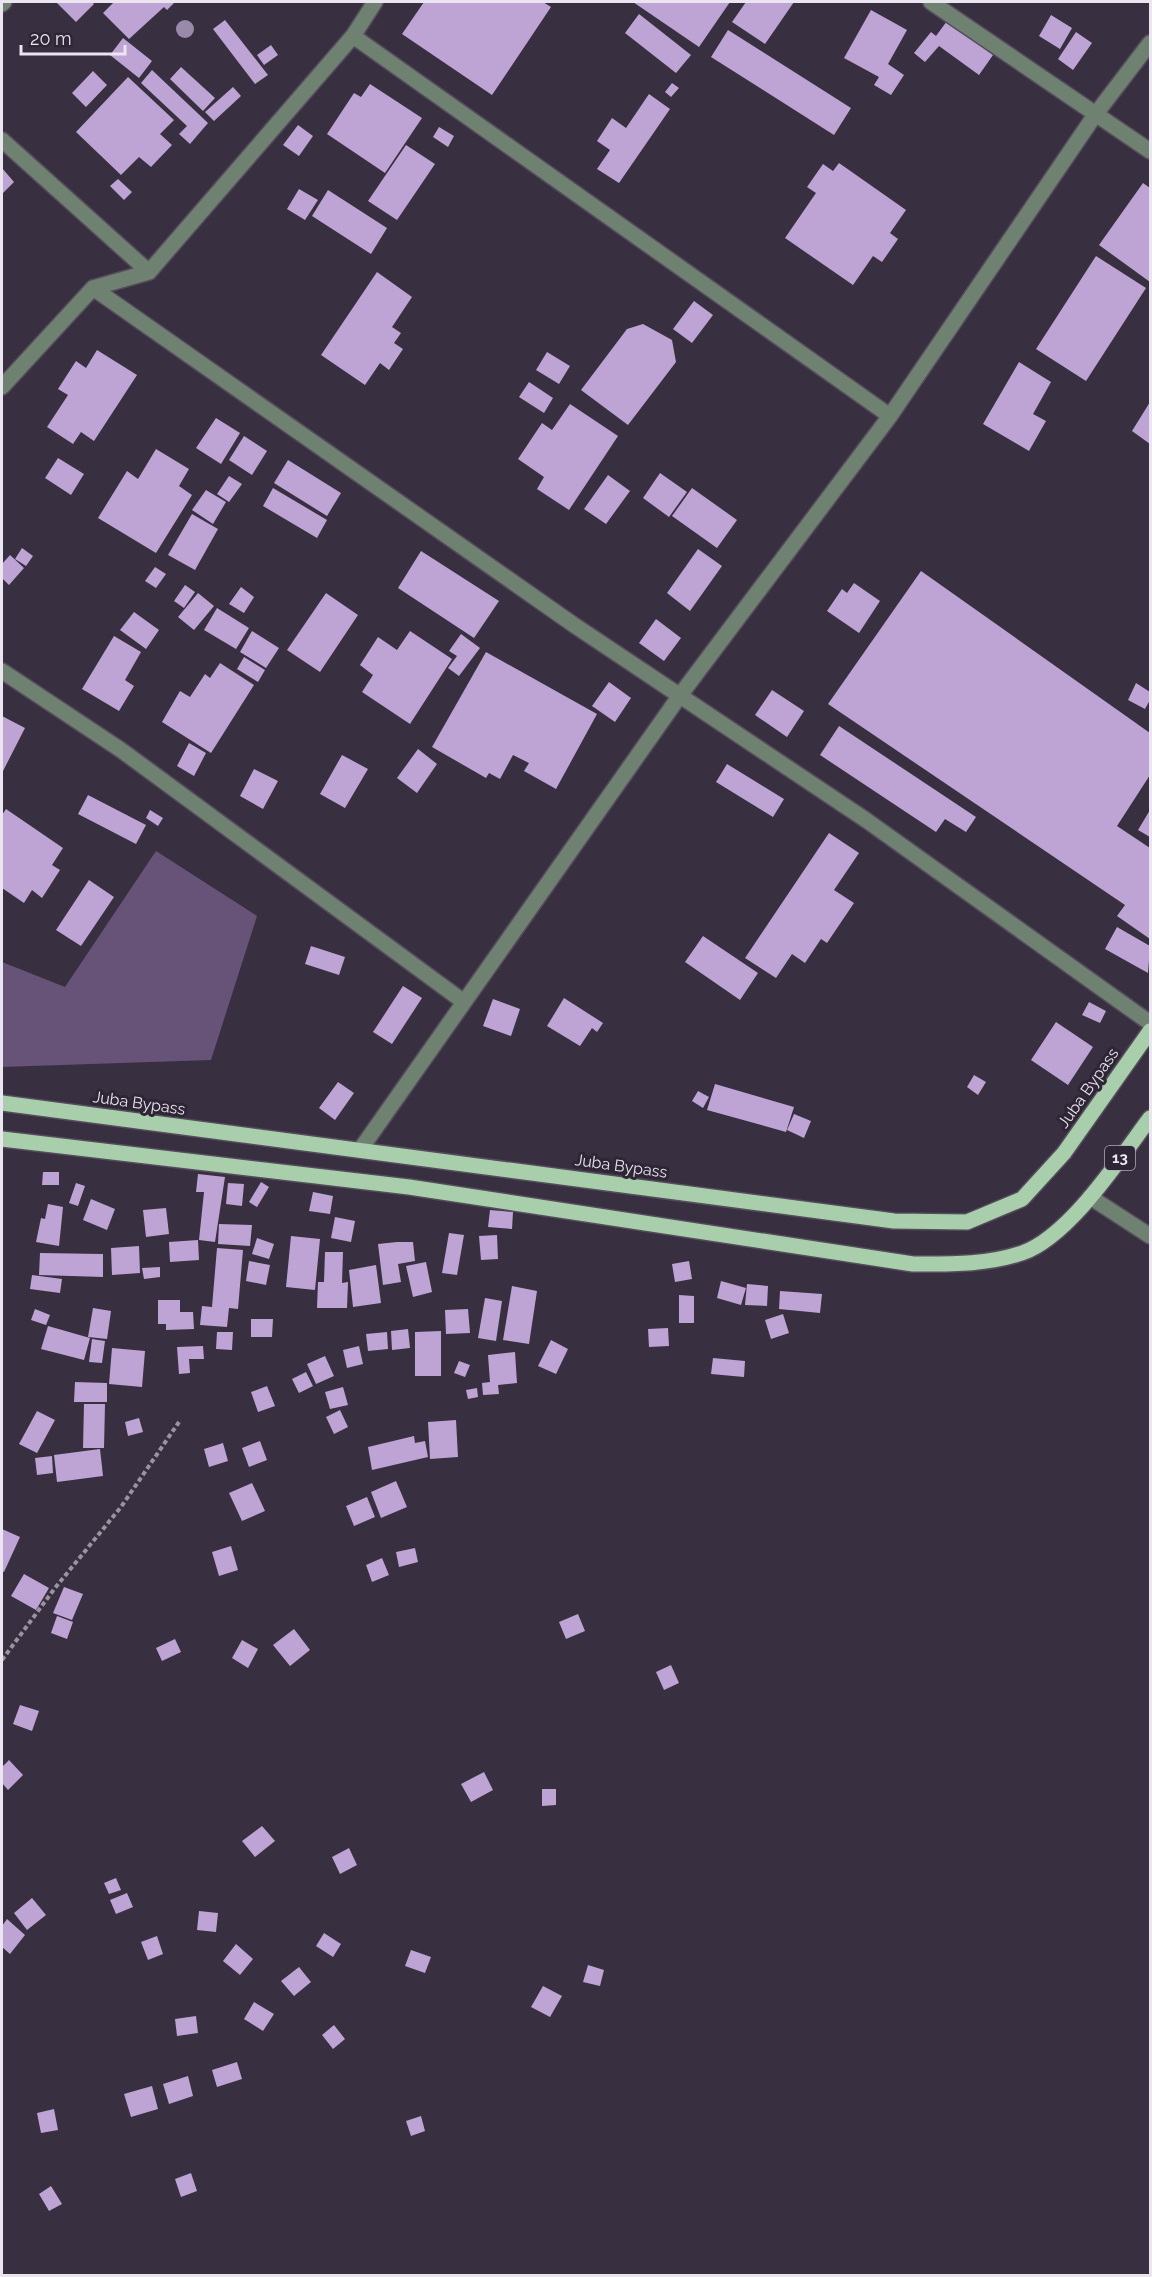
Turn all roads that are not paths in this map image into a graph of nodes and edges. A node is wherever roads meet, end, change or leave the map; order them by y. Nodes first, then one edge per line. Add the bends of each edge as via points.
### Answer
1 (375, 2) edge
2 (931, 2) edge
3 (352, 36) junction
4 (1150, 43) edge
5 (1095, 115) junction
6 (2, 140) edge
7 (1150, 151) edge
8 (149, 272) junction
9 (93, 288) junction
10 (2, 387) edge
11 (890, 416) junction
12 (2, 671) edge
13 (681, 694) junction
14 (464, 1002) junction
15 (1150, 1023) edge
16 (1150, 1031) edge
17 (2, 1103) edge
18 (1150, 1118) edge
19 (2, 1139) edge
20 (360, 1150) junction
21 (1090, 1197) junction
22 (1150, 1236) edge

1 - 3 street
2 - 5 street
3 - 8 street
3 - 11 street
4 - 5 street
5 - 7 street
5 - 11 street
6 - 8 street
8 - 9 street
9 - 10 street
9 - 13 street via 574,625
11 - 13 street
12 - 14 street via 121,750
13 - 14 street
13 - 15 street via 866,820
14 - 20 street
16 - 20 main road, Juba Bypass via 1064,1153 1022,1198 967,1222 894,1221
17 - 20 main road, Juba Bypass
18 - 21 main road, 13
19 - 21 main road via 409,1187 913,1264 972,1264 1024,1252 1055,1232
21 - 22 street

